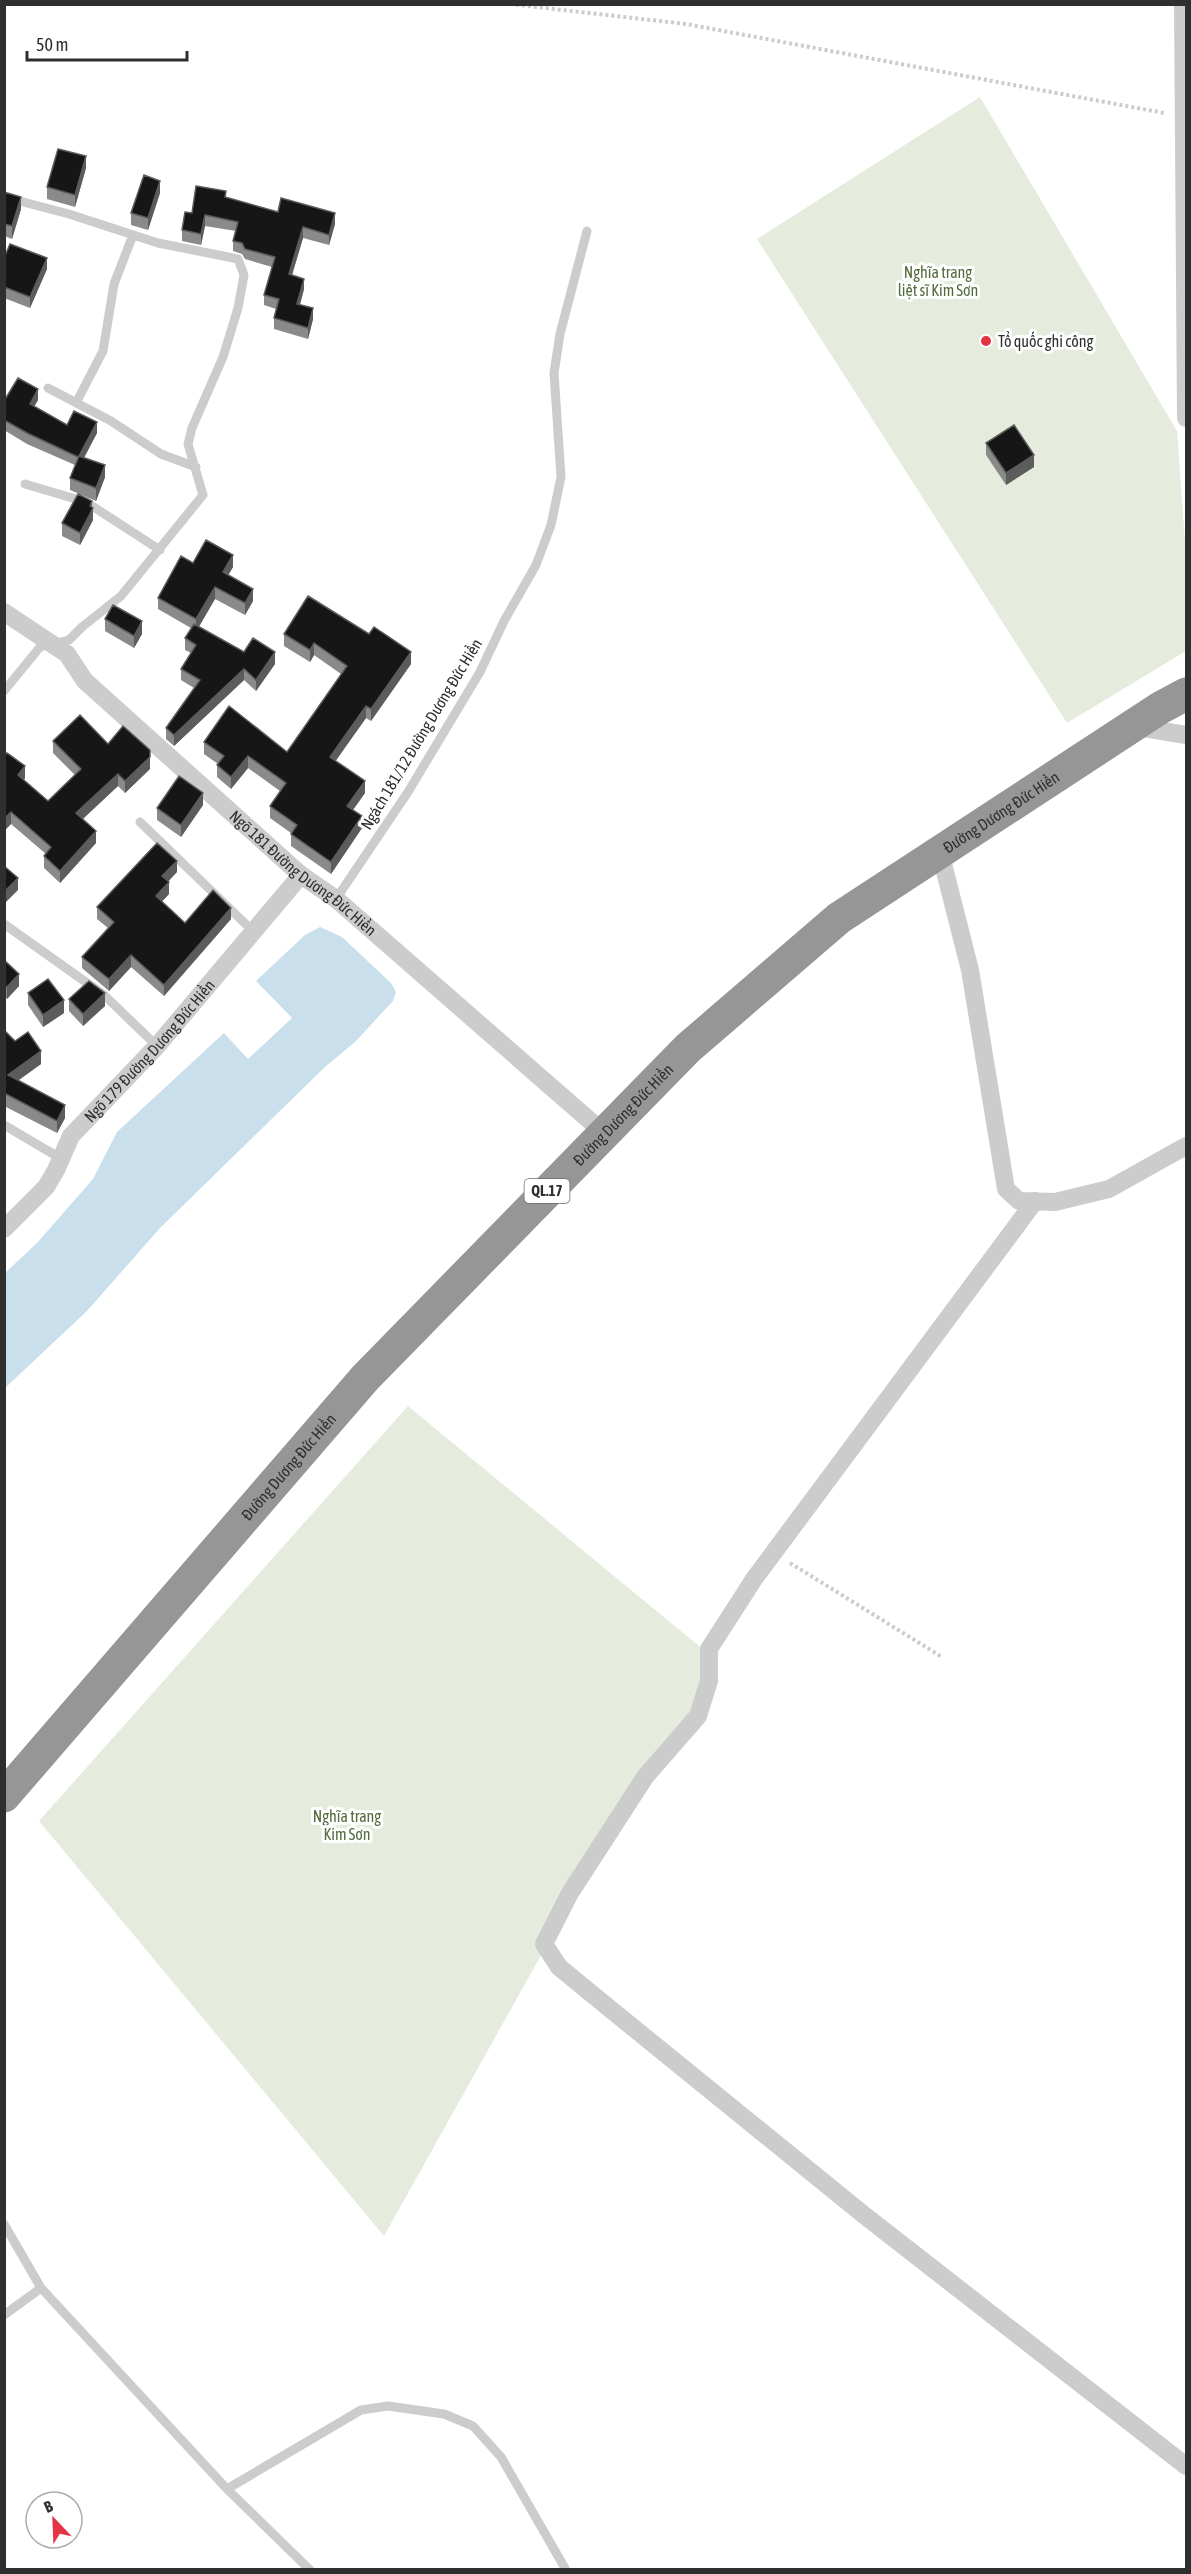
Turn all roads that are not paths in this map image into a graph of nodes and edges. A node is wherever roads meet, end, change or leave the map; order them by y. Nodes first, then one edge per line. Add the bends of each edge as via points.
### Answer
1 (1183, 4) edge
2 (1184, 33) edge
3 (4, 197) edge
4 (586, 231) dead end
5 (133, 235) junction
6 (48, 387) dead end
7 (76, 403) junction
8 (1186, 418) edge
9 (195, 467) junction
10 (25, 484) dead end
11 (160, 550) junction
12 (4, 612) edge
13 (46, 646) junction
14 (4, 691) edge
15 (1186, 694) edge
16 (1132, 726) junction
17 (1186, 735) edge
18 (140, 822) dead end
19 (940, 852) junction
20 (301, 875) junction
21 (336, 899) junction
22 (4, 924) edge
23 (254, 932) junction
24 (157, 1046) junction
25 (4, 1125) edge
26 (604, 1133) junction
27 (1186, 1146) edge
28 (60, 1158) junction
29 (1035, 1201) junction
30 (4, 1229) edge
31 (4, 1796) edge
32 (4, 2224) edge
33 (41, 2288) junction
34 (4, 2315) edge
35 (1186, 2466) edge
36 (226, 2488) junction
37 (310, 2570) edge
38 (566, 2570) edge

1 - 2 street
2 - 8 street
3 - 5 lane
4 - 21 lane, Ngách 181/12 Đường Dương Đức Hiền via 554,373 561,477 551,525 536,565 480,672 408,792
5 - 7 lane via 114,284 103,351
5 - 9 lane via 238,259 243,266 237,308 223,357 188,444
6 - 7 lane
7 - 9 lane via 161,454
9 - 11 lane via 203,495
10 - 11 lane via 86,502
11 - 13 lane via 121,596 69,640
12 - 13 street, Ngõ 181 Đường Dương Đức Hiền
13 - 14 lane
13 - 20 street, Ngõ 181 Đường Dương Đức Hiền via 67,654 85,681
15 - 16 highway, Đường Dương Đức Hiền / QL.17
16 - 17 street
16 - 19 highway, Đường Dương Đức Hiền / QL.17
18 - 23 lane
19 - 26 highway, Đường Dương Đức Hiền / QL.17 via 839,918 688,1048
19 - 29 street via 970,970 1006,1189 1020,1201
20 - 21 street, Ngõ 181 Đường Dương Đức Hiền
20 - 23 street, Ngõ 179 Đường Dương Đức Hiền
21 - 26 street, Ngõ 181 Đường Dương Đức Hiền
22 - 24 lane via 104,995
23 - 24 street, Ngõ 179 Đường Dương Đức Hiền
24 - 28 street, Ngõ 179 Đường Dương Đức Hiền via 70,1136
25 - 28 lane
26 - 31 highway, Đường Dương Đức Hiền / QL.17 via 365,1378
27 - 29 street via 1109,1189 1054,1202
28 - 30 street, Ngõ 179 Đường Dương Đức Hiền via 46,1187
29 - 35 street via 774,1553 709,1649 709,1682 698,1716 645,1777 570,1893 544,1944 559,1967 609,2008 864,2215
32 - 33 lane
33 - 34 lane
33 - 36 lane
36 - 37 lane
36 - 38 lane via 361,2410 388,2406 444,2414 474,2426 501,2457

